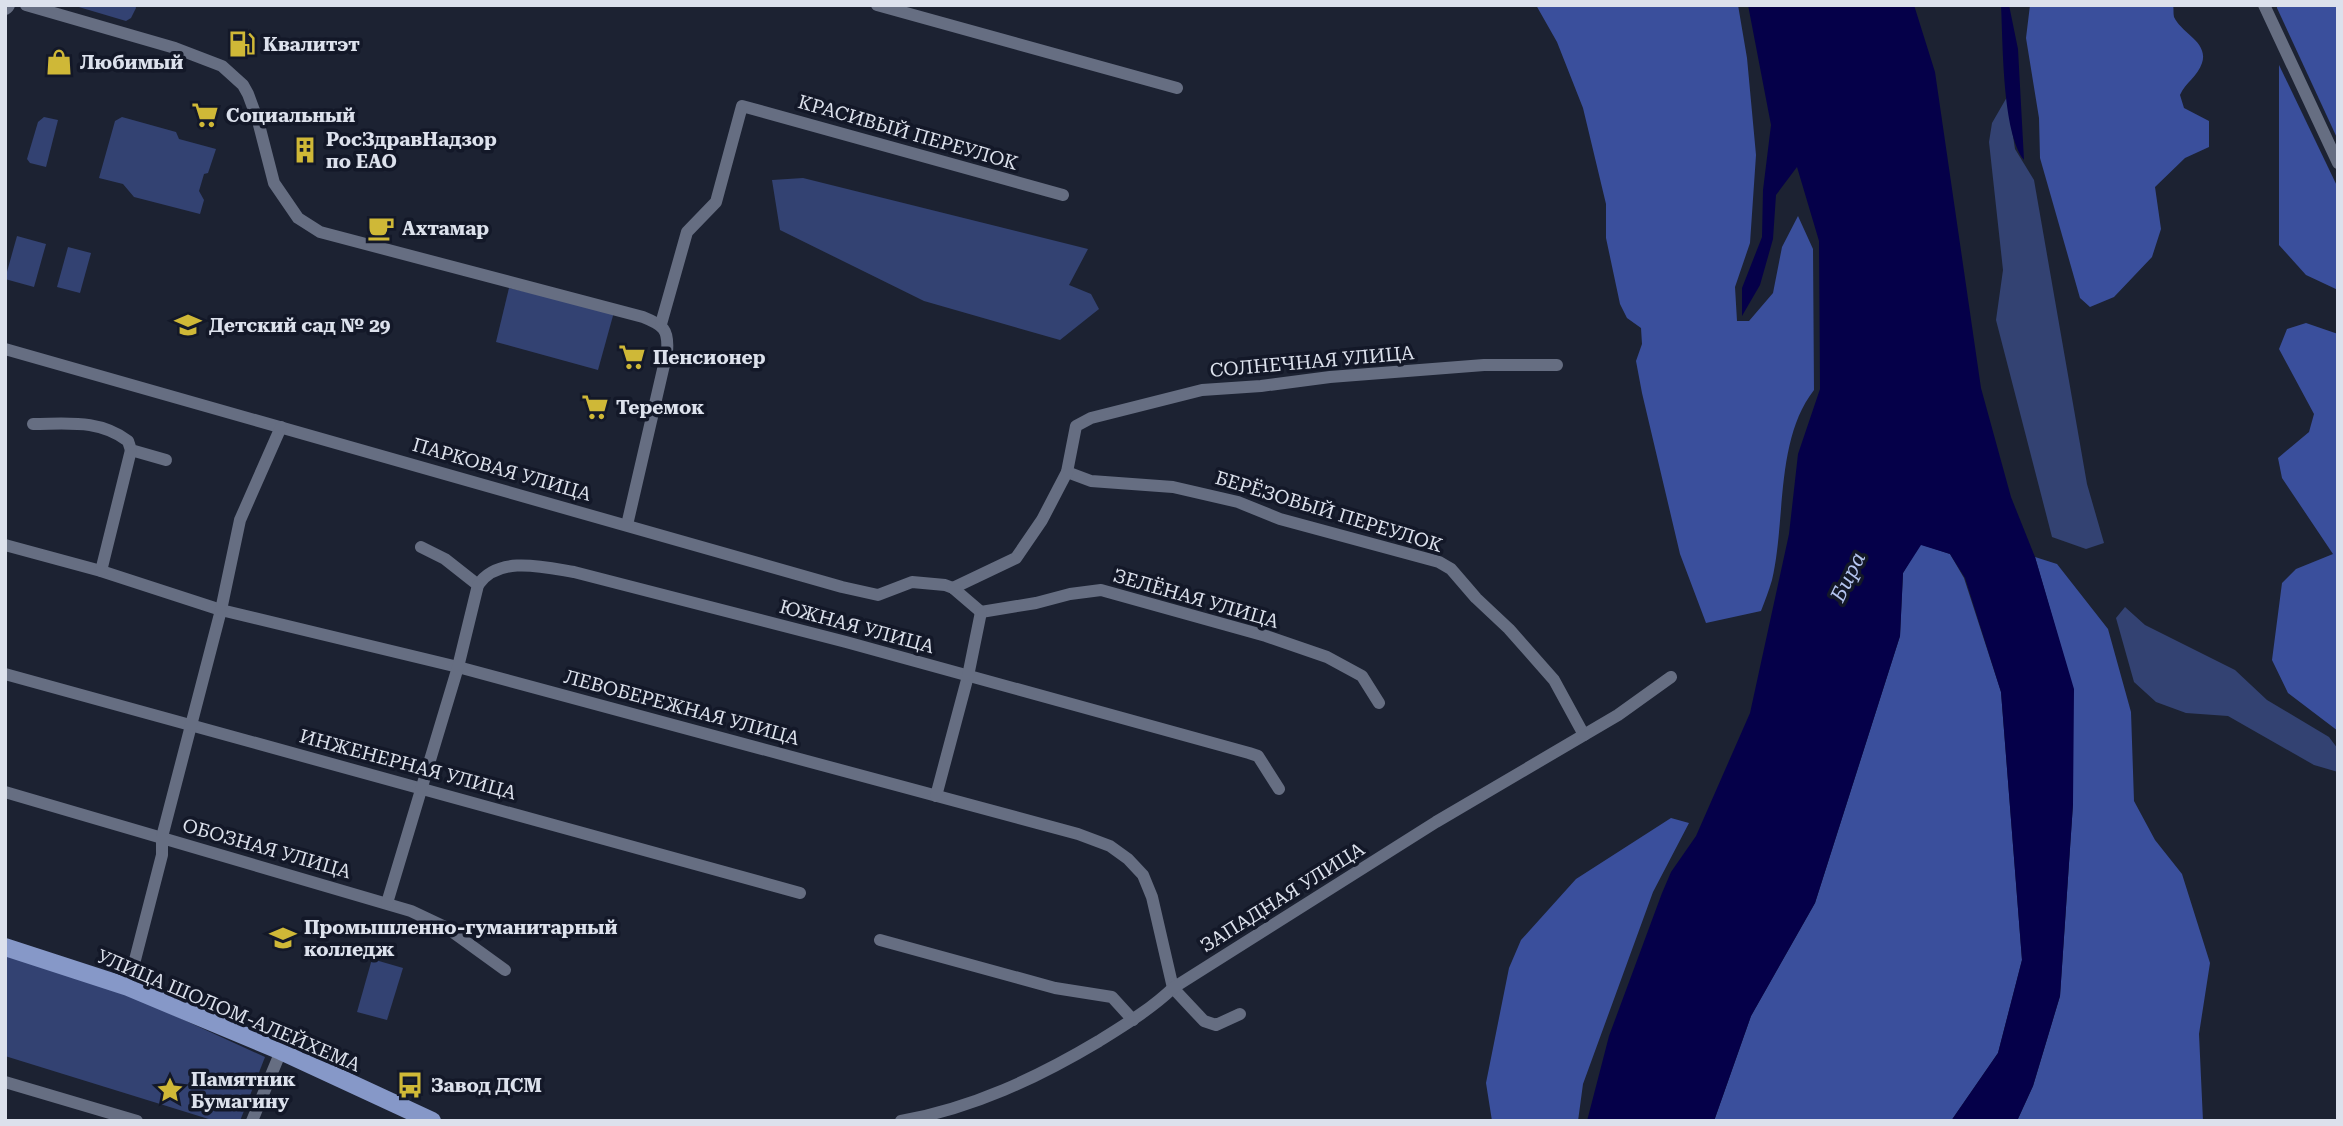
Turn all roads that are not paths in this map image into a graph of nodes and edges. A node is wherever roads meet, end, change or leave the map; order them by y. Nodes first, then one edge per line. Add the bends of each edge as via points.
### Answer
1 (16, 5) edge
2 (26, 5) edge
3 (877, 5) edge
4 (2264, 5) edge
5 (6, 7) edge
6 (1177, 88) dead end
7 (2338, 163) edge
8 (1063, 195) dead end
9 (661, 324) junction
10 (5, 349) edge
11 (1557, 365) dead end
12 (33, 424) dead end
13 (281, 427) junction
14 (131, 450) junction
15 (166, 460) dead end
16 (1067, 472) junction
17 (627, 525) junction
18 (5, 545) edge
19 (421, 547) dead end
20 (101, 571) junction
21 (478, 585) junction
22 (953, 588) junction
23 (221, 611) junction
24 (981, 612) junction
25 (458, 667) junction
26 (5, 674) edge
27 (968, 676) junction
28 (1671, 677) dead end
29 (1379, 704) dead end
30 (191, 724) junction
31 (1584, 735) junction
32 (422, 788) junction
33 (1279, 789) dead end
34 (5, 792) edge
35 (936, 796) junction
36 (162, 837) junction
37 (800, 893) dead end
38 (387, 903) junction
39 (880, 940) dead end
40 (5, 947) edge
41 (505, 970) dead end
42 (128, 986) junction
43 (1173, 988) junction
44 (1240, 1014) dead end
45 (1133, 1020) junction
46 (281, 1051) junction
47 (5, 1082) edge
48 (137, 1121) edge
49 (252, 1121) edge
50 (432, 1121) edge
51 (901, 1121) edge

1 - 5 street
2 - 9 street via 222,66 248,94 274,183 298,218 320,232
3 - 6 street
4 - 7 street
8 - 9 street, КРАСИВЫЙ ПЕРЕУЛОК via 742,106 716,202 687,232
9 - 17 street via 668,338 667,352
10 - 13 street, ПАРКОВАЯ УЛИЦА
11 - 16 street, СОЛНЕЧНАЯ УЛИЦА via 1471,366 1202,390 1091,418 1076,426
12 - 14 street via 69,422 110,431 128,441
13 - 17 street, ПАРКОВАЯ УЛИЦА
13 - 23 street via 240,520
14 - 15 street
14 - 20 street
16 - 22 street via 1016,558
16 - 31 street, БЕРЁЗОВЫЙ ПЕРЕУЛОК via 1091,481 1173,487 1238,502 1280,519 1439,562 1451,569 1554,680
17 - 22 street, ПАРКОВАЯ УЛИЦА via 878,595 912,582
18 - 20 street, ЛЕВОБЕРЕЖНАЯ УЛИЦА
19 - 21 street
20 - 23 street, ЛЕВОБЕРЕЖНАЯ УЛИЦА
21 - 25 street
21 - 27 street, ЮЖНАЯ УЛИЦА via 485,574 512,566 575,572
22 - 24 street
23 - 25 street, ЛЕВОБЕРЕЖНАЯ УЛИЦА
23 - 30 street
24 - 27 street
24 - 29 street, ЗЕЛЁНАЯ УЛИЦА via 1101,590 1327,657 1362,676
25 - 32 street
25 - 35 street, ЛЕВОБЕРЕЖНАЯ УЛИЦА
26 - 30 street, ИНЖЕНЕРНАЯ УЛИЦА
27 - 33 street, ЮЖНАЯ УЛИЦА via 1250,752 1258,756
27 - 35 street
28 - 31 street, ЗАПАДНАЯ УЛИЦА
30 - 32 street, ИНЖЕНЕРНАЯ УЛИЦА
30 - 36 street
31 - 43 street, ЗАПАДНАЯ УЛИЦА
32 - 37 street, ИНЖЕНЕРНАЯ УЛИЦА
32 - 38 street
34 - 36 street, ОБОЗНАЯ УЛИЦА
35 - 43 street, ЛЕВОБЕРЕЖНАЯ УЛИЦА via 1078,834 1110,846 1128,859 1143,875 1152,897
36 - 38 street, ОБОЗНАЯ УЛИЦА
36 - 42 street via 162,855
38 - 41 street, ОБОЗНАЯ УЛИЦА via 447,928
39 - 45 street via 1055,988 1112,997
40 - 42 main road, УЛИЦА ШОЛОМ-АЛЕЙХЕМА
42 - 46 main road, УЛИЦА ШОЛОМ-АЛЕЙХЕМА
43 - 44 street via 1204,1021 1216,1025
43 - 45 street, ЗАПАДНАЯ УЛИЦА
45 - 51 street, ЗАПАДНАЯ УЛИЦА via 1024,1082 960,1107
46 - 49 street
46 - 50 main road, УЛИЦА ШОЛОМ-АЛЕЙХЕМА
47 - 48 street

